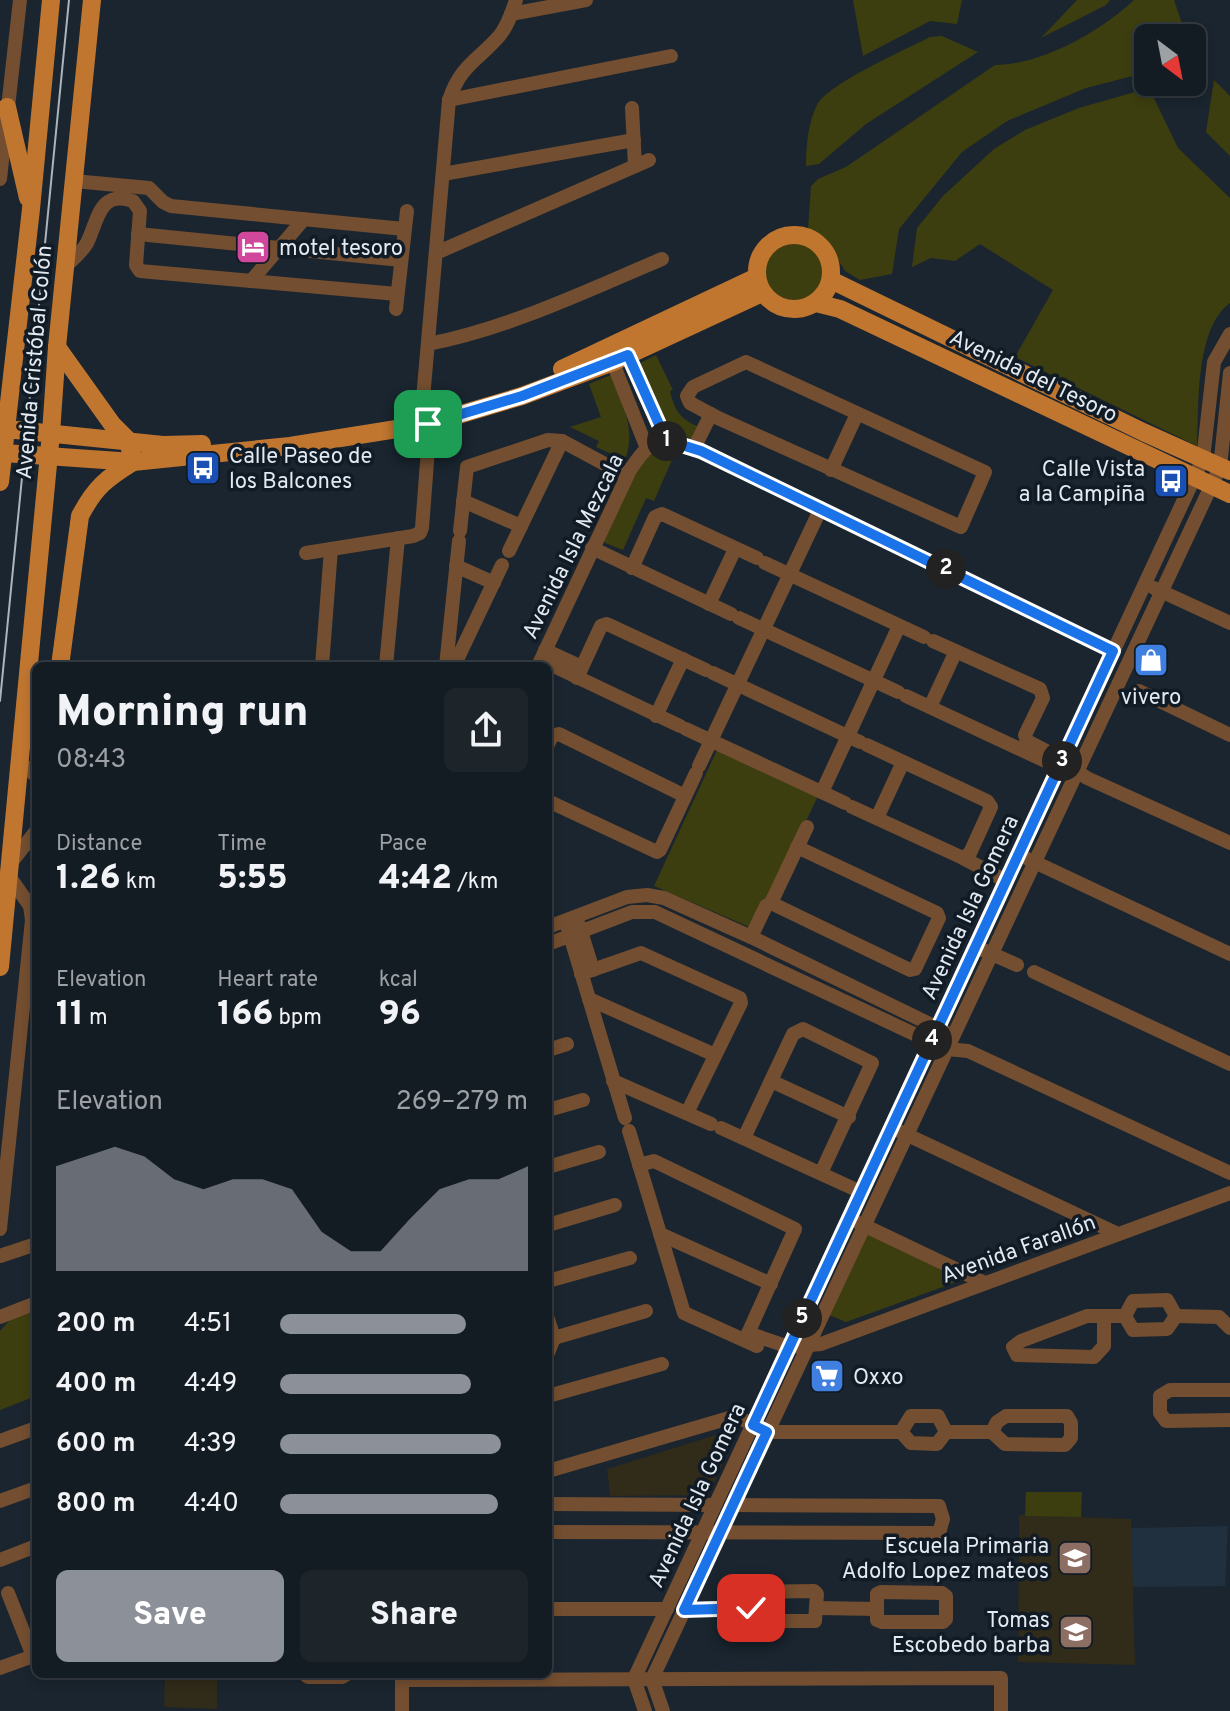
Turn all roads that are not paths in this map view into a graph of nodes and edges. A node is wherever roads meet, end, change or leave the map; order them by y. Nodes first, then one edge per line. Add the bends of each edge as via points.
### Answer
1 (20, 0) edge
2 (51, 0) edge
3 (92, 0) edge
4 (586, 0) edge
5 (514, 7) edge
6 (671, 56) dead end
7 (5, 99) edge
8 (449, 100) junction
9 (632, 108) dead end
10 (634, 140) junction
11 (443, 174) junction
12 (0, 179) edge
13 (74, 181) junction
14 (97, 183) junction
15 (31, 209) junction
16 (407, 211) dead end
17 (98, 213) junction
18 (304, 219) junction
19 (404, 229) junction
20 (138, 234) junction
21 (278, 248) junction
22 (436, 253) junction
23 (662, 259) dead end
24 (401, 260) junction
25 (65, 267) junction
26 (831, 280) junction
27 (251, 281) junction
28 (760, 285) junction
29 (816, 303) junction
30 (1230, 334) edge
31 (428, 344) junction
32 (57, 347) junction
33 (618, 352) junction
34 (1230, 373) edge
35 (857, 414) junction
36 (715, 416) junction
37 (426, 418) junction
38 (3, 429) edge
39 (51, 433) junction
40 (128, 440) junction
41 (562, 441) junction
42 (656, 443) junction
43 (698, 450) junction
44 (2, 452) edge
45 (49, 457) junction
46 (133, 462) junction
47 (1218, 466) edge
48 (831, 470) junction
49 (629, 473) junction
50 (1193, 479) junction
51 (0, 482) edge
52 (1211, 487) junction
53 (1230, 494) edge
54 (463, 501) junction
55 (824, 510) junction
56 (521, 526) junction
57 (398, 538) junction
58 (594, 544) junction
59 (331, 549) junction
60 (735, 549) junction
61 (306, 553) dead end
62 (634, 564) junction
63 (456, 566) junction
64 (792, 576) junction
65 (494, 583) junction
66 (1145, 583) junction
67 (1162, 591) junction
68 (709, 604) junction
69 (1230, 623) edge
70 (899, 626) junction
71 (763, 629) junction
72 (956, 651) junction
73 (1113, 651) junction
74 (541, 659) edge
75 (683, 659) junction
76 (61, 662) edge
77 (322, 662) edge
78 (386, 662) edge
79 (446, 662) edge
80 (456, 662) edge
81 (552, 663) edge
82 (579, 672) junction
83 (873, 681) junction
84 (737, 685) junction
85 (1139, 691) dead end
86 (930, 707) junction
87 (656, 716) junction
88 (1230, 735) edge
89 (552, 736) edge
90 (32, 740) edge
91 (711, 741) junction
92 (858, 741) junction
93 (20, 760) junction
94 (903, 762) junction
95 (1060, 764) junction
96 (32, 772) edge
97 (1080, 775) junction
98 (822, 792) junction
99 (685, 796) junction
100 (552, 803) edge
101 (877, 818) junction
102 (807, 827) dead end
103 (32, 837) edge
104 (1230, 843) edge
105 (797, 847) junction
106 (1018, 855) junction
107 (966, 857) junction
108 (1035, 863) junction
109 (9, 870) junction
110 (1008, 877) junction
111 (774, 904) junction
112 (573, 926) junction
113 (552, 927) edge
114 (756, 939) junction
115 (552, 941) edge
116 (976, 946) junction
117 (992, 954) junction
118 (1230, 954) edge
119 (1017, 965) dead end
120 (0, 967) edge
121 (587, 972) junction
122 (1034, 972) dead end
123 (589, 999) junction
124 (934, 1035) junction
125 (951, 1042) junction
126 (567, 1044) dead end
127 (552, 1049) edge
128 (19, 1050) junction
129 (32, 1050) edge
130 (715, 1055) junction
131 (1230, 1064) edge
132 (613, 1081) junction
133 (771, 1081) junction
134 (583, 1100) dead end
135 (552, 1109) edge
136 (687, 1113) junction
137 (849, 1117) junction
138 (891, 1127) junction
139 (907, 1135) junction
140 (744, 1138) junction
141 (599, 1152) dead end
142 (639, 1165) junction
143 (552, 1166) edge
144 (823, 1169) junction
145 (1230, 1173) edge
146 (863, 1188) junction
147 (1230, 1193) edge
148 (615, 1205) dead end
149 (849, 1218) junction
150 (1084, 1220) junction
151 (552, 1224) edge
152 (864, 1226) junction
153 (0, 1229) edge
154 (660, 1234) junction
155 (1118, 1234) junction
156 (1097, 1242) junction
157 (32, 1245) edge
158 (0, 1256) edge
159 (630, 1258) dead end
160 (552, 1280) edge
161 (985, 1283) junction
162 (771, 1284) junction
163 (1230, 1303) edge
164 (32, 1305) edge
165 (646, 1311) dead end
166 (1104, 1316) junction
167 (1125, 1316) junction
168 (1176, 1316) junction
169 (0, 1317) edge
170 (1225, 1322) edge
171 (552, 1332) edge
172 (746, 1336) junction
173 (554, 1338) junction
174 (552, 1343) edge
175 (811, 1348) junction
176 (787, 1351) junction
177 (662, 1364) dead end
178 (1230, 1390) edge
179 (552, 1395) edge
180 (1230, 1420) edge
181 (753, 1425) junction
182 (32, 1429) edge
183 (767, 1432) junction
184 (901, 1432) junction
185 (946, 1432) junction
186 (992, 1432) junction
187 (0, 1441) edge
188 (552, 1470) edge
189 (32, 1489) edge
190 (0, 1501) edge
191 (552, 1504) edge
192 (628, 1504) junction
193 (715, 1505) junction
194 (733, 1505) junction
195 (760, 1505) junction
196 (552, 1532) edge
197 (624, 1533) junction
198 (702, 1533) junction
199 (720, 1533) junction
200 (759, 1533) junction
201 (32, 1548) edge
202 (0, 1560) edge
203 (8, 1593) dead end
204 (751, 1608) junction
205 (817, 1608) junction
206 (552, 1609) edge
207 (667, 1609) junction
208 (877, 1609) junction
209 (684, 1610) junction
210 (32, 1651) edge
211 (32, 1657) edge
212 (0, 1668) edge
213 (402, 1678) edge
214 (518, 1678) edge
215 (634, 1679) junction
216 (652, 1679) junction
217 (402, 1711) edge
218 (645, 1711) edge
219 (663, 1711) edge
220 (1001, 1711) edge

1 - 7 street
2 - 15 main road, Avenida Cristóbal Colón
3 - 13 main road, Avenida Cristóbal Colón
4 - 5 street
5 - 8 street via 499,37 454,84
6 - 8 street
7 - 12 street
7 - 15 main road
8 - 11 street
9 - 10 street
10 - 11 street
10 - 22 street via 642,163
11 - 22 street
13 - 14 street
13 - 25 main road, Avenida Cristóbal Colón
14 - 17 street
14 - 18 street via 149,188 171,206
15 - 38 main road, Avenida Cristóbal Colón
16 - 19 street
17 - 20 street via 114,199 133,201 140,211
17 - 25 street via 85,246
18 - 19 street
18 - 21 street
19 - 24 street
20 - 21 street
20 - 27 street via 140,271
21 - 24 street
21 - 27 street
22 - 31 street
23 - 31 street via 541,310
24 - 27 street via 396,302
25 - 32 main road, Avenida Cristóbal Colón
26 - 28 main road via 825,251 797,235 768,247 758,266
26 - 29 main road
26 - 47 main road, Avenida del Tesoro
28 - 29 main road via 774,304 784,308
28 - 33 main road
29 - 50 main road, Avenida del Tesoro via 840,309
30 - 47 street, Avenida Isla Gomera via 1214,362
31 - 37 street
32 - 39 main road, Avenida Cristóbal Colón
32 - 40 main road
33 - 37 main road via 522,396
33 - 42 street, Avenida Isla Mezcala
34 - 47 street, Avenida Isla Gomera
35 - 36 street via 746,362 689,391 690,403
35 - 48 street
35 - 48 street via 985,472 961,527
36 - 43 street
36 - 48 street
37 - 40 main road via 244,442 163,445
37 - 46 main road via 290,446
37 - 57 street via 422,528 416,535
38 - 39 main road
38 - 44 main road, Avenida Cristóbal Colón
39 - 40 main road
39 - 45 main road, Avenida Cristóbal Colón
40 - 46 main road
41 - 49 street via 592,450
41 - 54 street via 548,440 467,467
41 - 56 street
42 - 43 street
42 - 49 street, Avenida Isla Mezcala
43 - 55 street
44 - 45 main road
44 - 51 main road, Avenida Cristóbal Colón
45 - 46 main road
45 - 93 main road, Avenida Cristóbal Colón
46 - 76 main road via 103,481 80,516
47 - 50 street, Avenida Isla Gomera
47 - 52 street, Avenida Isla Gomera
49 - 58 street, Avenida Isla Mezcala
50 - 52 main road, Avenida del Tesoro
50 - 66 street, Avenida Isla Gomera
52 - 53 main road, Avenida del Tesoro
52 - 67 street, Avenida Isla Gomera
54 - 56 street
54 - 63 street
55 - 64 street
55 - 73 street
56 - 65 street
57 - 59 street
57 - 78 street
58 - 62 street
58 - 74 street, Avenida Isla Mezcala
59 - 61 street
59 - 77 street
60 - 62 street via 660,514
60 - 64 street
60 - 68 street
62 - 68 street
63 - 65 street
63 - 79 street
64 - 70 street
64 - 71 street
65 - 80 street
66 - 67 street
66 - 73 street, Avenida Isla Gomera
67 - 69 street
67 - 97 street, Avenida Isla Gomera
68 - 71 street
70 - 72 street
70 - 83 street
71 - 83 street
71 - 84 street
72 - 86 street
72 - 95 street via 1040,689 1043,698 1025,735
73 - 95 street, Avenida Isla Gomera
75 - 82 street via 607,624 601,626
75 - 84 street
75 - 87 street
81 - 82 street
82 - 87 street
83 - 86 street
83 - 92 street
84 - 91 street
84 - 92 street
85 - 88 street
86 - 95 street
87 - 91 street
89 - 99 street via 559,734
90 - 93 main road
91 - 98 street
91 - 99 street
92 - 94 street
92 - 98 street
93 - 96 street
93 - 109 main road, Avenida Cristóbal Colón
94 - 101 street
94 - 107 street via 990,804
95 - 97 street
95 - 106 street, Avenida Isla Gomera
97 - 104 street
97 - 108 street, Avenida Isla Gomera
98 - 101 street
99 - 100 street via 657,852
101 - 107 street
102 - 105 street
103 - 109 street
105 - 111 street
105 - 111 street via 939,918 910,970
106 - 108 street
106 - 110 street, Avenida Isla Gomera
107 - 110 street
108 - 117 street, Avenida Isla Gomera
108 - 118 street
109 - 120 main road, Avenida Cristóbal Colón
109 - 128 street via 30,906 32,920
110 - 116 street, Avenida Isla Gomera
111 - 114 street
112 - 113 street
112 - 114 street via 627,897 647,895
112 - 115 street
112 - 121 street
112 - 124 street via 655,912
114 - 124 street
116 - 117 street
116 - 124 street, Avenida Isla Gomera
117 - 119 street
117 - 125 street, Avenida Isla Gomera
121 - 123 street
121 - 130 street via 641,953 740,998
122 - 131 street
123 - 130 street
123 - 132 street
124 - 125 street
124 - 138 street, Avenida Isla Gomera
125 - 139 street, Avenida Isla Gomera
125 - 145 street
126 - 127 street
128 - 129 street
128 - 153 street
130 - 136 street
132 - 136 street
132 - 142 street
133 - 137 street
133 - 137 street via 793,1034 803,1029 872,1063
133 - 140 street
134 - 135 street
136 - 140 street
137 - 144 street
138 - 139 street
138 - 146 street, Avenida Isla Gomera
139 - 150 street
139 - 152 street, Avenida Isla Gomera
140 - 144 street
141 - 143 street
142 - 154 street
142 - 162 street via 654,1161 792,1226 794,1233
144 - 146 street
146 - 149 street, Avenida Isla Gomera
147 - 155 street, Avenida Farallón
148 - 151 street
149 - 152 street
149 - 176 street, Avenida Isla Gomera
150 - 155 street
150 - 156 street
152 - 161 street
152 - 175 street, Avenida Isla Gomera
154 - 162 street
154 - 172 street via 684,1313
155 - 156 street, Avenida Farallón
156 - 161 street, Avenida Farallón
157 - 158 street
159 - 160 street
161 - 175 street, Avenida Farallón
162 - 172 street
163 - 170 street
164 - 169 street
165 - 173 street
166 - 166 street via 1087,1316 1021,1341 1014,1352 1094,1357 1104,1346
166 - 167 street
167 - 168 street via 1133,1330 1167,1329
167 - 168 street via 1133,1301 1167,1300
168 - 170 street
171 - 173 street
172 - 176 street
173 - 174 street
175 - 176 street, Avenida Farallón
175 - 183 street, Avenida Isla Gomera
176 - 181 street, Avenida Isla Gomera
177 - 179 street
178 - 180 street via 1170,1390 1160,1396 1166,1421
181 - 183 street
181 - 188 street via 736,1416
181 - 193 street, Avenida Isla Gomera
182 - 187 street
183 - 184 street
183 - 194 street, Avenida Isla Gomera
184 - 185 street via 911,1443 937,1444
184 - 185 street via 911,1416 938,1416
185 - 186 street
186 - 186 street via 1005,1444 1065,1445 1071,1423 1067,1416 1006,1416
189 - 190 street
191 - 192 street
192 - 193 street
192 - 197 street
193 - 198 street, Avenida Isla Gomera
194 - 195 street
194 - 199 street, Avenida Isla Gomera
195 - 200 street
195 - 200 street via 939,1506 943,1519 939,1533
196 - 197 street
197 - 198 street
198 - 199 street
198 - 207 street, Avenida Isla Gomera
199 - 200 street
199 - 209 street, Avenida Isla Gomera
201 - 202 street
203 - 210 street
204 - 205 street via 755,1621 815,1621
204 - 205 street via 753,1592 814,1591
204 - 209 street
205 - 208 street
206 - 207 street
207 - 215 street, Avenida Isla Gomera
208 - 208 street via 881,1592 946,1596 943,1622 882,1622
209 - 216 street, Avenida Isla Gomera
211 - 212 street
213 - 217 street
214 - 215 street
215 - 216 street
215 - 218 street
216 - 219 street
216 - 220 street via 1001,1678

